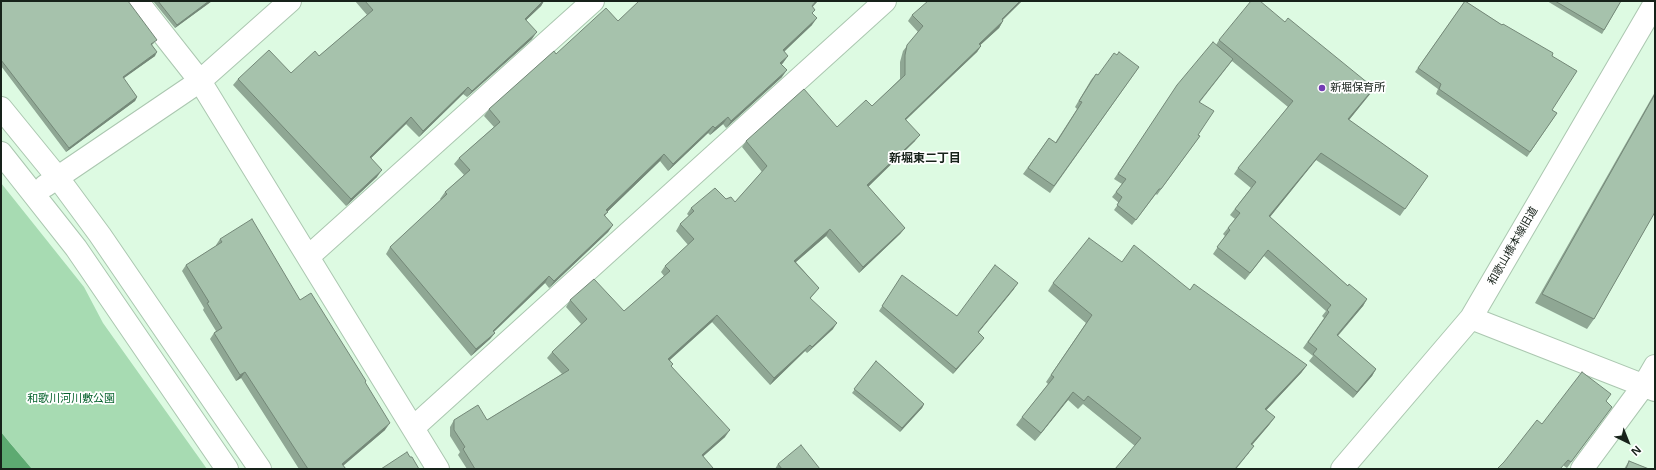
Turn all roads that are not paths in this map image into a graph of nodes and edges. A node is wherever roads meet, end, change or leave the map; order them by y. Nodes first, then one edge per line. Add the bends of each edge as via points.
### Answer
1 (137, 1) edge
2 (290, 1) edge
3 (593, 1) edge
4 (885, 1) edge
5 (1655, 3) edge
6 (200, 81) junction
7 (1, 108) edge
8 (1, 153) edge
9 (58, 178) junction
10 (34, 193) junction
11 (308, 257) junction
12 (1471, 318) junction
13 (1655, 366) edge
14 (1649, 388) edge
15 (414, 428) junction
16 (227, 469) edge
17 (260, 469) edge
18 (438, 469) edge
19 (1342, 469) edge
20 (1582, 469) edge

1 - 6 street
2 - 6 street
3 - 11 street
4 - 15 street
5 - 12 street, 和歌山橋本線旧道
6 - 9 street
6 - 11 street
7 - 9 street
8 - 10 street
9 - 10 street
9 - 17 street
10 - 16 street via 76,248
11 - 15 street
12 - 14 street
12 - 19 street, 和歌山橋本線旧道
13 - 14 street
14 - 20 street
15 - 18 street

